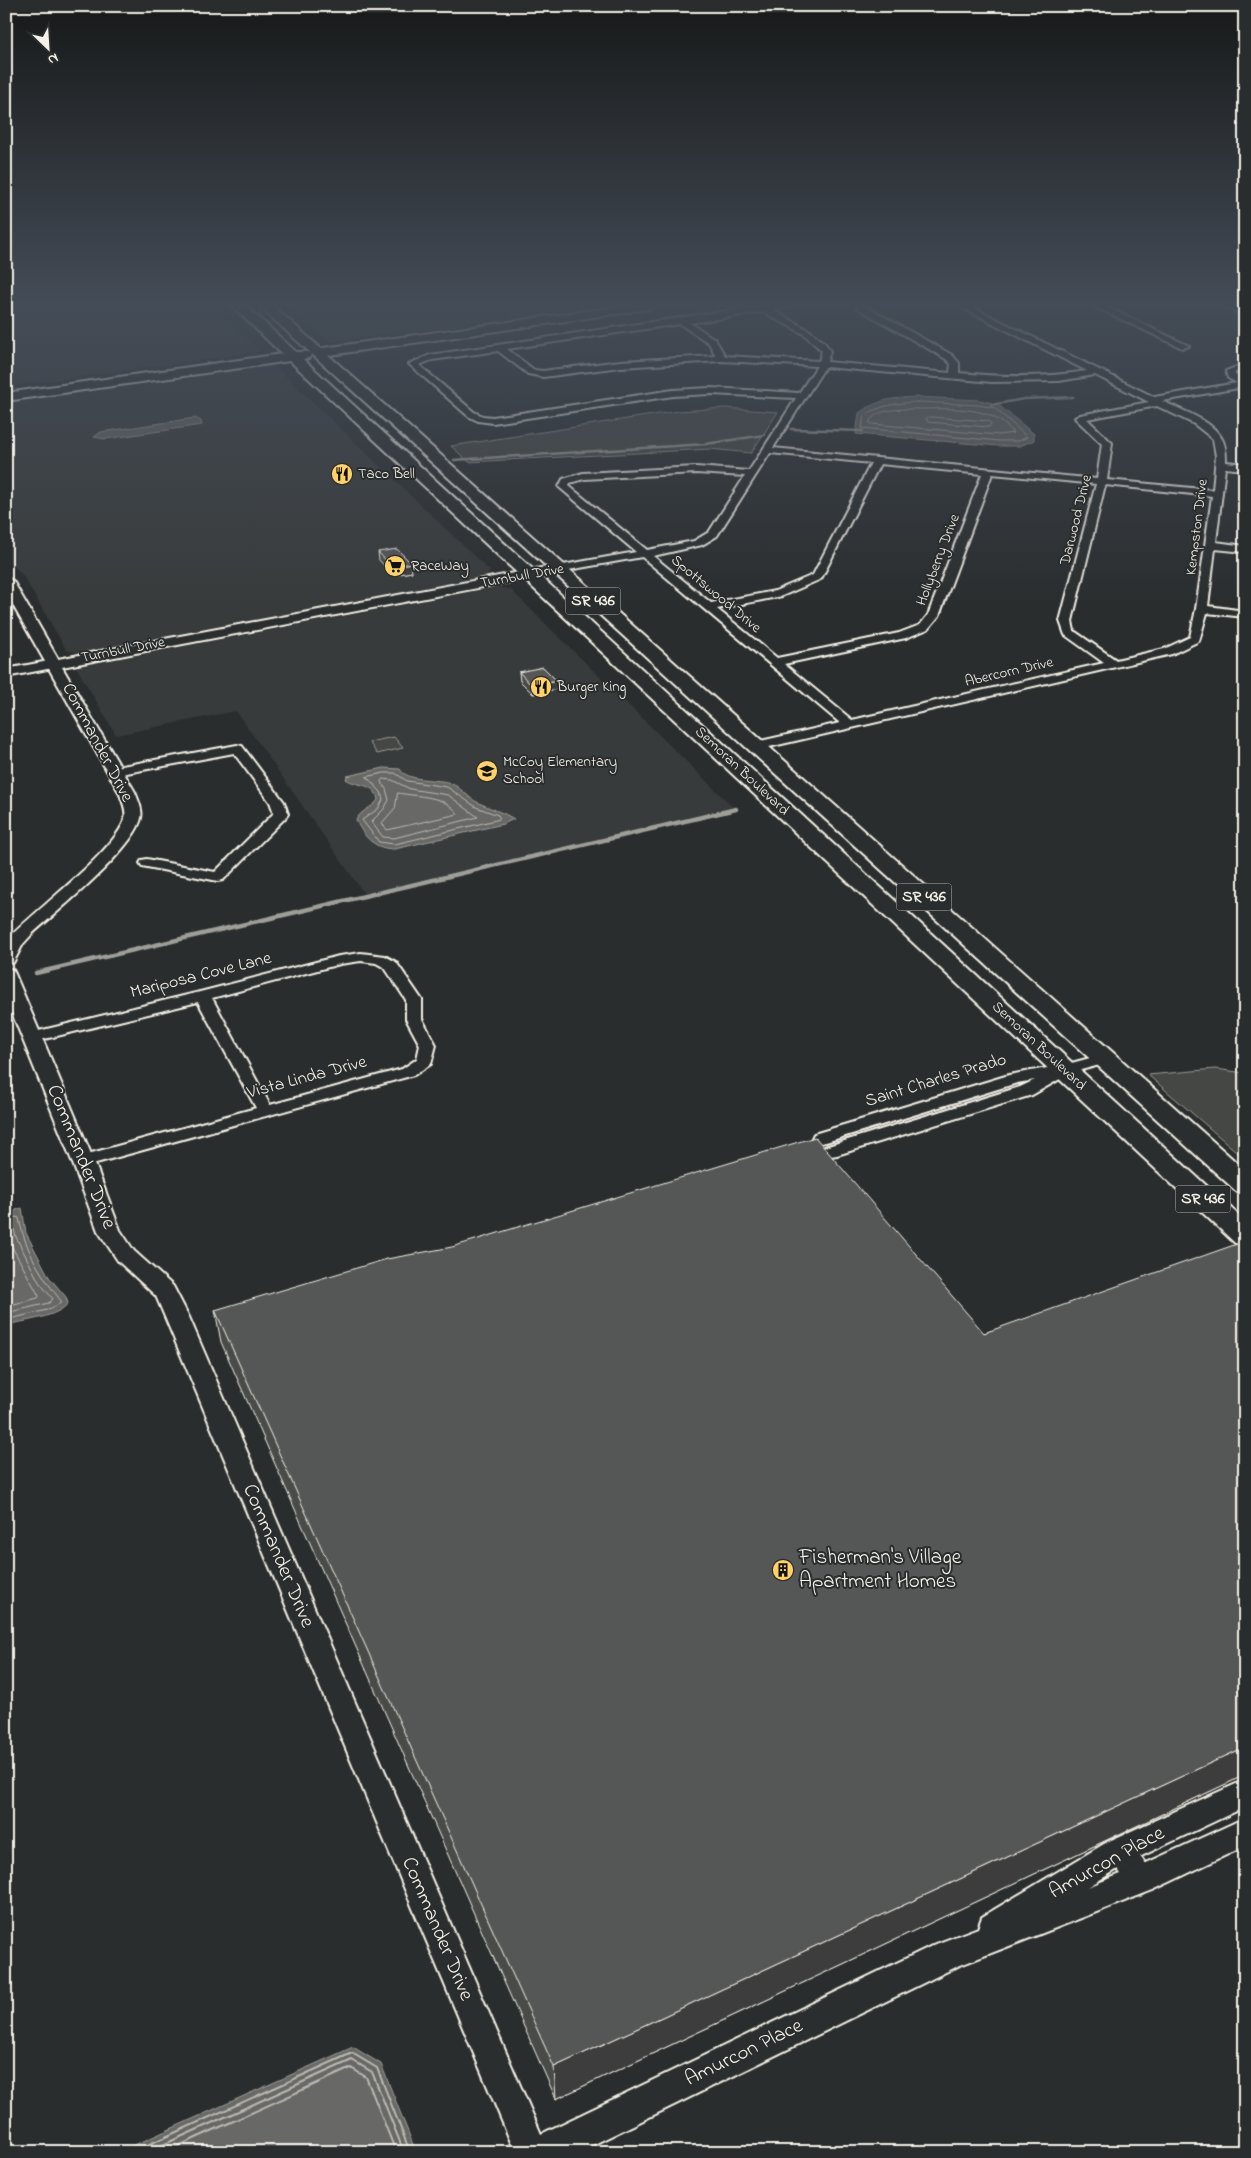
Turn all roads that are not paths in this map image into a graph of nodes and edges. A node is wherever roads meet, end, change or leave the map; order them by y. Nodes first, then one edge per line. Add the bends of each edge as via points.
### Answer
1 (346, 407) edge
2 (376, 407) edge
3 (462, 407) edge
4 (583, 407) edge
5 (795, 407) edge
6 (1130, 407) edge
7 (1166, 407) edge
8 (767, 450) junction
9 (394, 451) junction
10 (877, 460) junction
11 (440, 464) junction
12 (1220, 465) junction
13 (1245, 467) edge
14 (988, 471) junction
15 (752, 474) junction
16 (1100, 482) junction
17 (1216, 493) junction
18 (1245, 540) edge
19 (1211, 541) junction
20 (1245, 548) edge
21 (645, 554) junction
22 (558, 569) junction
23 (528, 575) junction
24 (6, 581) edge
25 (708, 607) junction
26 (1202, 609) junction
27 (1245, 614) edge
28 (776, 662) junction
29 (54, 664) junction
30 (1115, 665) junction
31 (6, 673) edge
32 (688, 721) junction
33 (849, 724) junction
34 (756, 746) junction
35 (726, 757) junction
36 (116, 771) junction
37 (795, 781) junction
38 (147, 863) dead end
39 (6, 959) edge
40 (380, 959) joint
41 (6, 974) edge
42 (203, 996) junction
43 (32, 1037) junction
44 (1105, 1059) junction
45 (1065, 1070) junction
46 (265, 1110) junction
47 (820, 1138) dead end
48 (831, 1151) dead end
49 (83, 1161) junction
50 (1245, 1185) edge
51 (1245, 1237) edge
52 (1245, 1794) edge
53 (1245, 1831) edge
54 (1120, 1851) junction
55 (1142, 1880) junction
56 (947, 1955) junction
57 (532, 2152) edge
58 (541, 2152) edge

1 - 9 main road, Semoran Boulevard / SR 436
2 - 11 main road, Semoran Boulevard / SR 436
3 - 4 street via 481,419 493,420
5 - 8 street, Turnbull Drive
6 - 16 street, Darwood Drive via 1080,418 1107,443
7 - 12 street, Kempston Drive via 1215,433 1222,444
8 - 10 street
8 - 15 street, Turnbull Drive
9 - 11 main road via 421,456
9 - 23 main road, Semoran Boulevard / SR 436
10 - 14 street
10 - 25 street via 818,577 779,593
11 - 22 main road, Semoran Boulevard / SR 436
12 - 13 street
12 - 17 street, Kempston Drive
14 - 16 street
14 - 28 street, Hollyberry Drive via 933,616 924,626 902,636
15 - 21 street, Turnbull Drive via 713,534 698,543
15 - 21 street, Spottswood Drive via 696,470 583,476 566,481 564,487
16 - 17 street
16 - 30 street, Darwood Drive via 1066,621 1069,633
17 - 19 street, Kempston Drive
18 - 19 street
19 - 20 street
19 - 26 street, Kempston Drive
21 - 22 street, Turnbull Drive
21 - 25 street, Spottswood Drive
22 - 23 street, Turnbull Drive
22 - 34 main road, Semoran Boulevard / SR 436
23 - 29 street, Turnbull Drive
23 - 32 main road, Semoran Boulevard / SR 436
24 - 29 street, Commander Drive
25 - 28 street, Spottswood Drive
26 - 27 street
26 - 30 street, Abercorn Drive via 1195,639 1168,652
28 - 33 street, Spottswood Drive
29 - 31 street, Turnbull Drive
29 - 36 street, Commander Drive
30 - 33 street, Abercorn Drive
32 - 34 main road via 720,736
32 - 35 main road, Semoran Boulevard / SR 436
33 - 34 street, Abercorn Drive
34 - 37 main road, Semoran Boulevard / SR 436
35 - 37 main road via 768,765
35 - 45 main road, Semoran Boulevard / SR 436
36 - 38 street via 237,749 277,802 281,814 218,877
36 - 39 street, Commander Drive via 132,805 133,819 127,833 15,942
37 - 44 main road, Semoran Boulevard / SR 436
40 - 42 street, Mariposa Cove Lane via 339,960
40 - 46 street, Vista Linda Drive via 391,965 414,1000 414,1019 428,1046 425,1061 408,1072
41 - 43 street, Commander Drive
42 - 43 street, Mariposa Cove Lane
42 - 46 street
43 - 49 street, Commander Drive
44 - 45 street, Saint Charles Prado
44 - 50 main road, Semoran Boulevard / SR 436
45 - 47 street, Saint Charles Prado via 1015,1078
45 - 48 street, Saint Charles Prado via 1026,1091
45 - 51 main road, Semoran Boulevard / SR 436
46 - 49 street, Vista Linda Drive
49 - 57 street, Commander Drive via 109,1230 126,1256 164,1292 176,1317
52 - 54 street, Amurcon Place
53 - 55 street, Amurcon Place
54 - 55 street
54 - 56 street, Amurcon Place
55 - 56 street, Amurcon Place
56 - 58 street, Amurcon Place

